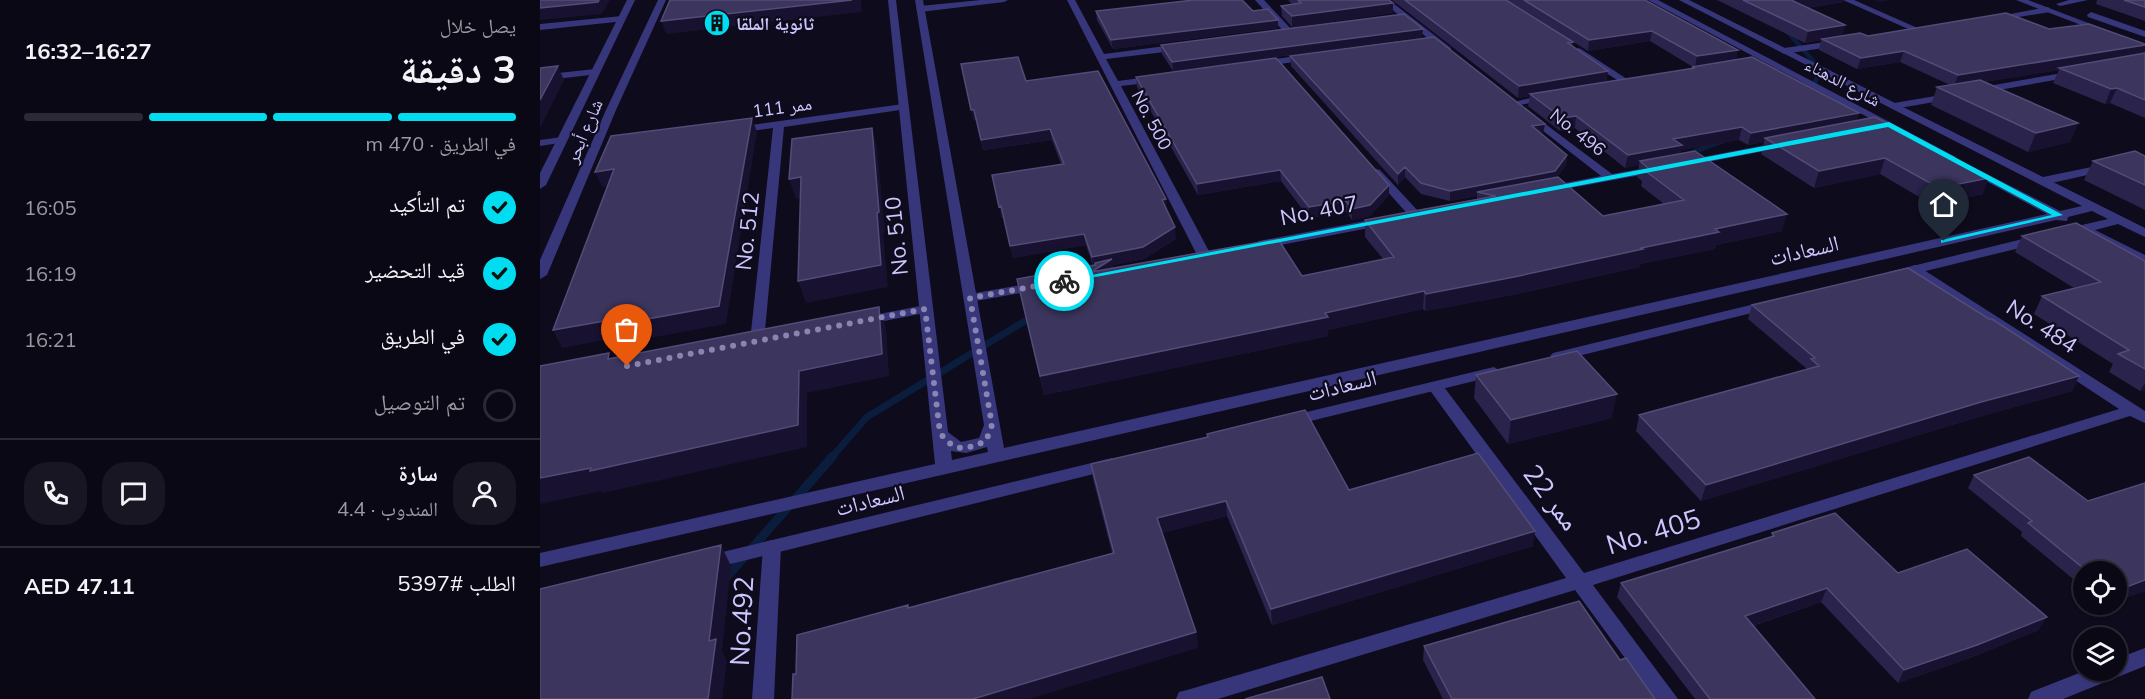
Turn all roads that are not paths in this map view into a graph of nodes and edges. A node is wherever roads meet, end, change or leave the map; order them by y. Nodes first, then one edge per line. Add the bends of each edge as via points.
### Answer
1 (631, 0) edge
2 (662, 0) edge
3 (1004, 0) edge
4 (1071, 0) edge
5 (1259, 0) edge
6 (1384, 0) edge
7 (1652, 0) edge
8 (1683, 0) edge
9 (1847, 0) edge
10 (2020, 0) edge
11 (2084, 0) edge
12 (2060, 4) junction
13 (2048, 5) edge
14 (908, 8) edge
15 (1406, 17) junction
16 (622, 19) junction
17 (1394, 19) edge
18 (1988, 19) edge
19 (540, 27) edge
20 (1929, 28) edge
21 (1918, 30) junction
22 (1301, 31) edge
23 (1289, 32) junction
24 (1277, 34) edge
25 (1895, 34) edge
26 (2145, 34) edge
27 (2123, 37) edge
28 (1851, 41) edge
29 (1195, 45) edge
30 (1568, 45) edge
31 (1784, 51) junction
32 (1453, 54) edge
33 (1324, 56) edge
34 (1100, 57) junction
35 (1765, 60) junction
36 (1743, 64) edge
37 (1244, 67) edge
38 (2088, 71) edge
39 (595, 72) junction
40 (540, 78) edge
41 (1162, 78) edge
42 (1640, 81) edge
43 (1628, 83) junction
44 (1115, 84) junction
45 (1617, 85) edge
46 (1560, 95) edge
47 (1506, 96) edge
48 (1515, 103) junction
49 (1894, 106) junction
50 (903, 107) junction
51 (779, 124) junction
52 (1889, 124) junction
53 (1865, 129) edge
54 (721, 132) edge
55 (562, 140) junction
56 (1795, 142) edge
57 (540, 143) edge
58 (2145, 159) edge
59 (1369, 164) edge
60 (1610, 178) junction
61 (2043, 181) junction
62 (540, 185) edge
63 (1530, 193) edge
64 (2095, 207) junction
65 (2059, 215) junction
66 (2119, 220) junction
67 (2084, 228) junction
68 (2145, 233) edge
69 (1251, 246) edge
70 (1204, 255) edge
71 (2145, 260) edge
72 (1916, 269) junction
73 (540, 276) edge
74 (1882, 277) edge
75 (1052, 283) edge
76 (970, 298) junction
77 (1790, 300) edge
78 (925, 309) junction
79 (846, 324) edge
80 (757, 341) edge
81 (1538, 361) edge
82 (1515, 366) edge
83 (1435, 386) junction
84 (2139, 414) edge
85 (992, 425) junction
86 (1272, 425) edge
87 (940, 433) junction
88 (998, 455) junction
89 (1133, 459) edge
90 (944, 467) junction
91 (772, 547) junction
92 (540, 560) edge
93 (690, 566) edge
94 (1581, 581) junction
95 (2145, 657) edge
96 (2127, 664) edge
97 (2083, 681) edge
98 (763, 699) edge
99 (1187, 699) edge
100 (1667, 699) edge
101 (2039, 699) edge

1 - 16 street, شارع أبحر
2 - 73 street, شارع أبحر via 600,148
3 - 14 street
4 - 34 street, No. 500 via 1085,16
5 - 23 street
6 - 15 street
7 - 35 street, شارع الدهناء
8 - 31 street, شارع الدهناء
9 - 21 street
10 - 13 street
11 - 12 street
12 - 13 street
12 - 26 street
13 - 18 street
13 - 27 street
14 - 50 street, No. 510
14 - 76 street
15 - 17 street
15 - 32 street via 1430,41
16 - 19 street
16 - 39 street, شارع أبحر
20 - 21 street
21 - 25 street
22 - 23 street
23 - 24 street
28 - 31 street
29 - 34 street
30 - 43 street
31 - 49 street, شارع الدهناء
33 - 37 street via 1283,66
34 - 44 street, No. 500
35 - 36 street
35 - 52 street, شارع الدهناء
38 - 49 street
39 - 40 street
39 - 55 street, شارع أبحر
41 - 44 street
42 - 43 street
43 - 45 street
44 - 70 street, No. 500
46 - 48 street
47 - 48 street, No. 496
48 - 60 street, No. 496
49 - 61 street, شارع الدهناء
50 - 51 street, ممر 111
50 - 78 street, No. 510
51 - 54 street, ممر 111
51 - 80 street, No. 512
52 - 53 street
52 - 65 street, شارع الدهناء
55 - 57 street
55 - 62 street, شارع أبحر
56 - 60 street
58 - 61 street
59 - 69 street, No. 407 via 1421,214
60 - 63 street
61 - 64 street, شارع الدهناء
64 - 65 street, السعادات
64 - 66 street, شارع الدهناء
65 - 67 street, شارع الدهناء
65 - 88 street, السعادات
66 - 67 street
66 - 68 street, شارع الدهناء
67 - 71 street, شارع الدهناء
67 - 72 street
72 - 74 street
72 - 84 street, No. 484
75 - 76 street
76 - 85 street
77 - 81 street, السعادات
78 - 79 street
78 - 87 street, No. 510
82 - 83 street, السعادات
83 - 86 street, السعادات
83 - 94 street, ممر 22
84 - 94 street, No. 405
85 - 87 street via 986,441 968,448 955,447
85 - 88 street
87 - 90 street, No. 510
88 - 90 street, السعادات
89 - 91 street, السعادات
90 - 92 street, السعادات
91 - 93 street, السعادات
91 - 98 street, No.492
94 - 99 street, No. 405
94 - 100 street, ممر 22
95 - 96 street
97 - 101 street

